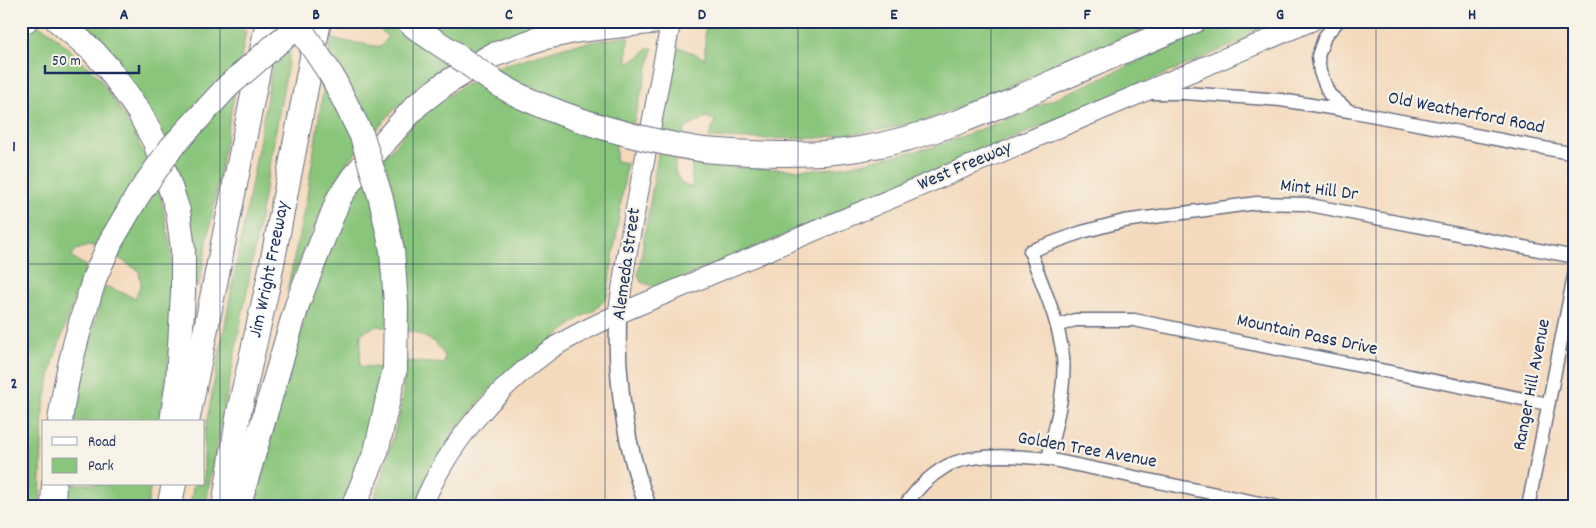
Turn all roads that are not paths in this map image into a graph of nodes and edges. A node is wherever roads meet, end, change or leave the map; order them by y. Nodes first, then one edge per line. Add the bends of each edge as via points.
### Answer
1 (58, 21) edge
2 (295, 21) edge
3 (408, 21) edge
4 (658, 21) edge
5 (671, 21) edge
6 (1194, 21) edge
7 (1312, 21) edge
8 (1338, 21) edge
9 (313, 25) edge
10 (266, 29) edge
11 (1144, 93) junction
12 (1349, 111) junction
13 (1575, 154) edge
14 (1575, 257) edge
15 (1575, 271) edge
16 (618, 314) junction
17 (1057, 326) junction
18 (1548, 404) junction
19 (60, 420) edge
20 (172, 420) edge
21 (187, 420) edge
22 (1048, 459) junction
23 (54, 486) edge
24 (163, 486) edge
25 (174, 486) edge
26 (53, 507) edge
27 (162, 507) edge
28 (169, 507) edge
29 (224, 507) edge
30 (238, 507) edge
31 (353, 507) edge
32 (422, 507) edge
33 (648, 507) edge
34 (904, 507) edge
35 (1278, 507) edge
36 (1528, 507) edge

1 - 20 highway via 109,69 139,112 155,142 178,210 183,249 183,293
2 - 31 highway, bridge via 332,76 362,136 392,250 396,304 395,368 376,452
3 - 6 highway, bridge via 485,76 529,100 570,117 656,142 749,154 858,149 950,126
4 - 30 highway via 541,38 492,56 417,105 354,176 338,198 298,302
5 - 16 main road, Alemeda Street
7 - 11 main road, West Freeway
8 - 12 street, Old Weatherford Road via 1325,36 1318,56 1320,72 1329,94
9 - 19 highway, bridge via 275,45 228,86 171,148 138,195 110,241 96,277 72,358
9 - 29 highway, Jim Wright Freeway via 268,284 239,412
10 - 21 highway
11 - 12 street, Old Weatherford Road via 1281,100
11 - 16 main road, West Freeway
12 - 13 street, Old Weatherford Road
14 - 17 street, Mint Hill Dr via 1305,204 1257,203 1124,221 1030,251
15 - 18 street, Ranger Hill Avenue
16 - 32 main road, West Freeway via 572,336 502,390 447,456
16 - 33 street, Alemeda Street via 618,370 622,401 638,481
17 - 18 street, Mountain Pass Drive via 1075,320 1134,320
17 - 22 street via 1063,358 1062,388
18 - 36 street, Ranger Hill Avenue
22 - 34 street, Golden Tree Avenue via 1019,455 969,460 947,466 922,484
22 - 35 street, Golden Tree Avenue
23 - 26 highway
24 - 27 highway
25 - 28 highway

